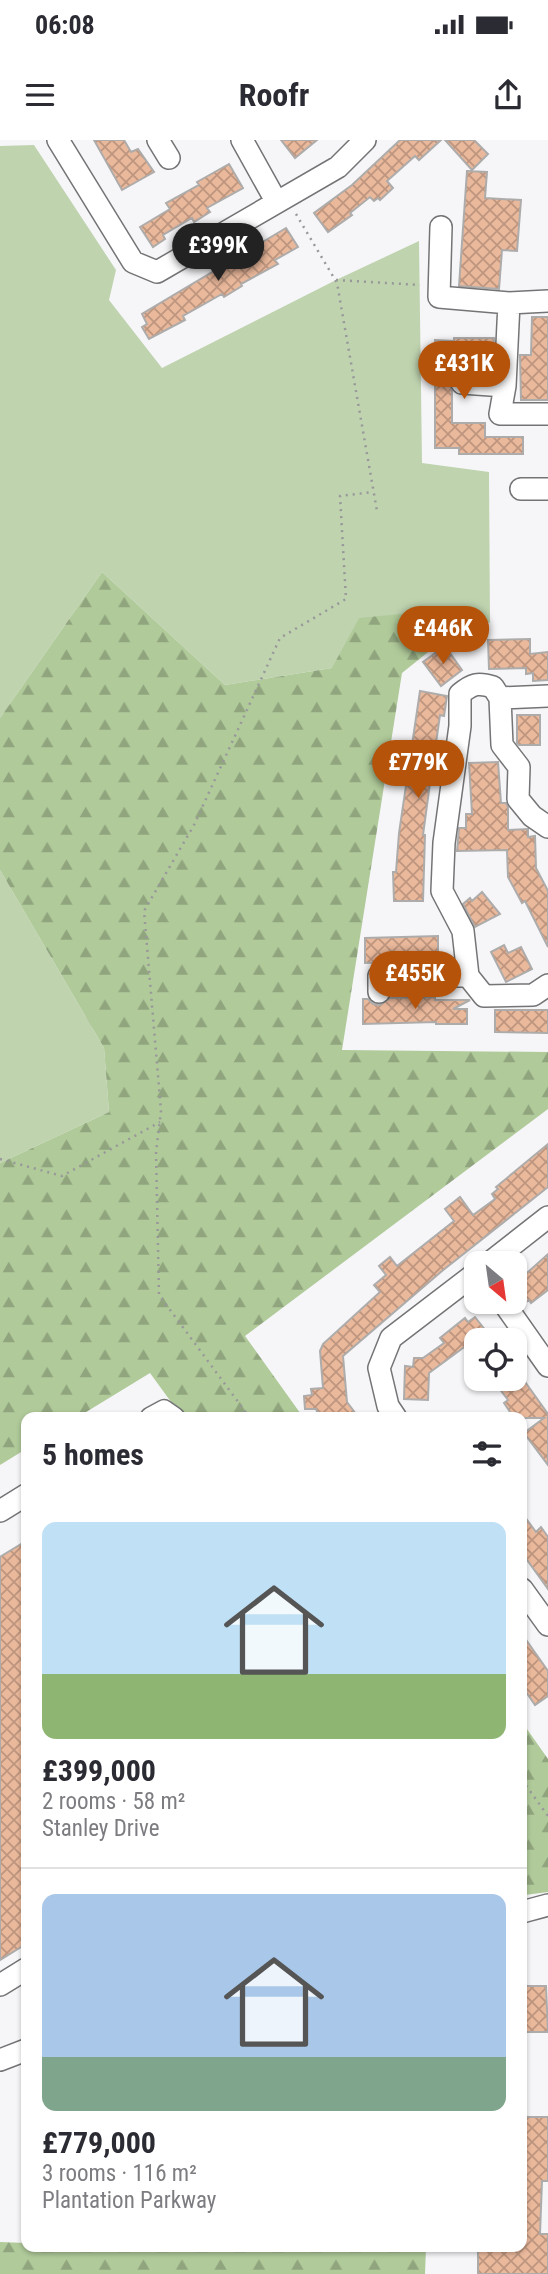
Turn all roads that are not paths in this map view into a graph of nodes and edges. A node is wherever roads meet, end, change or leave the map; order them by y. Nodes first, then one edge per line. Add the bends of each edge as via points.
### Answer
1 (242, 140) edge
2 (365, 140) edge
3 (67, 143) edge
4 (281, 199) junction
5 (441, 227) dead end
6 (548, 301) edge
7 (509, 303) junction
8 (462, 383) dead end
9 (505, 386) junction
10 (548, 414) edge
11 (521, 489) dead end
12 (548, 489) edge
13 (548, 696) edge
14 (500, 698) junction
15 (548, 827) edge
16 (468, 975) junction
17 (548, 985) edge
18 (379, 992) dead end
19 (548, 1217) edge
20 (505, 1251) edge
21 (464, 1282) edge
22 (514, 1314) edge
23 (541, 1343) edge
24 (548, 1366) edge
25 (392, 1412) edge
26 (21, 1498) edge
27 (0, 1511) edge
28 (527, 1596) edge
29 (548, 1625) edge
30 (548, 1905) edge
31 (527, 1911) edge
32 (21, 1972) edge
33 (0, 1985) edge
34 (21, 2052) edge
35 (0, 2060) edge

1 - 4 street
2 - 4 street via 338,167
3 - 4 street via 134,262 157,272
5 - 7 street via 439,292
6 - 7 street
7 - 9 street
8 - 9 street
9 - 10 street via 500,414
11 - 12 street
13 - 14 street
14 - 15 street via 502,745 519,767 518,799
14 - 16 street via 493,687 479,682 460,694 442,891 463,931
16 - 17 street via 484,996 533,995
16 - 18 street via 379,976
19 - 20 street
21 - 25 street via 391,1338 379,1368
22 - 23 street
23 - 24 street
26 - 27 street
28 - 29 street
30 - 31 street
32 - 33 street
34 - 35 street

